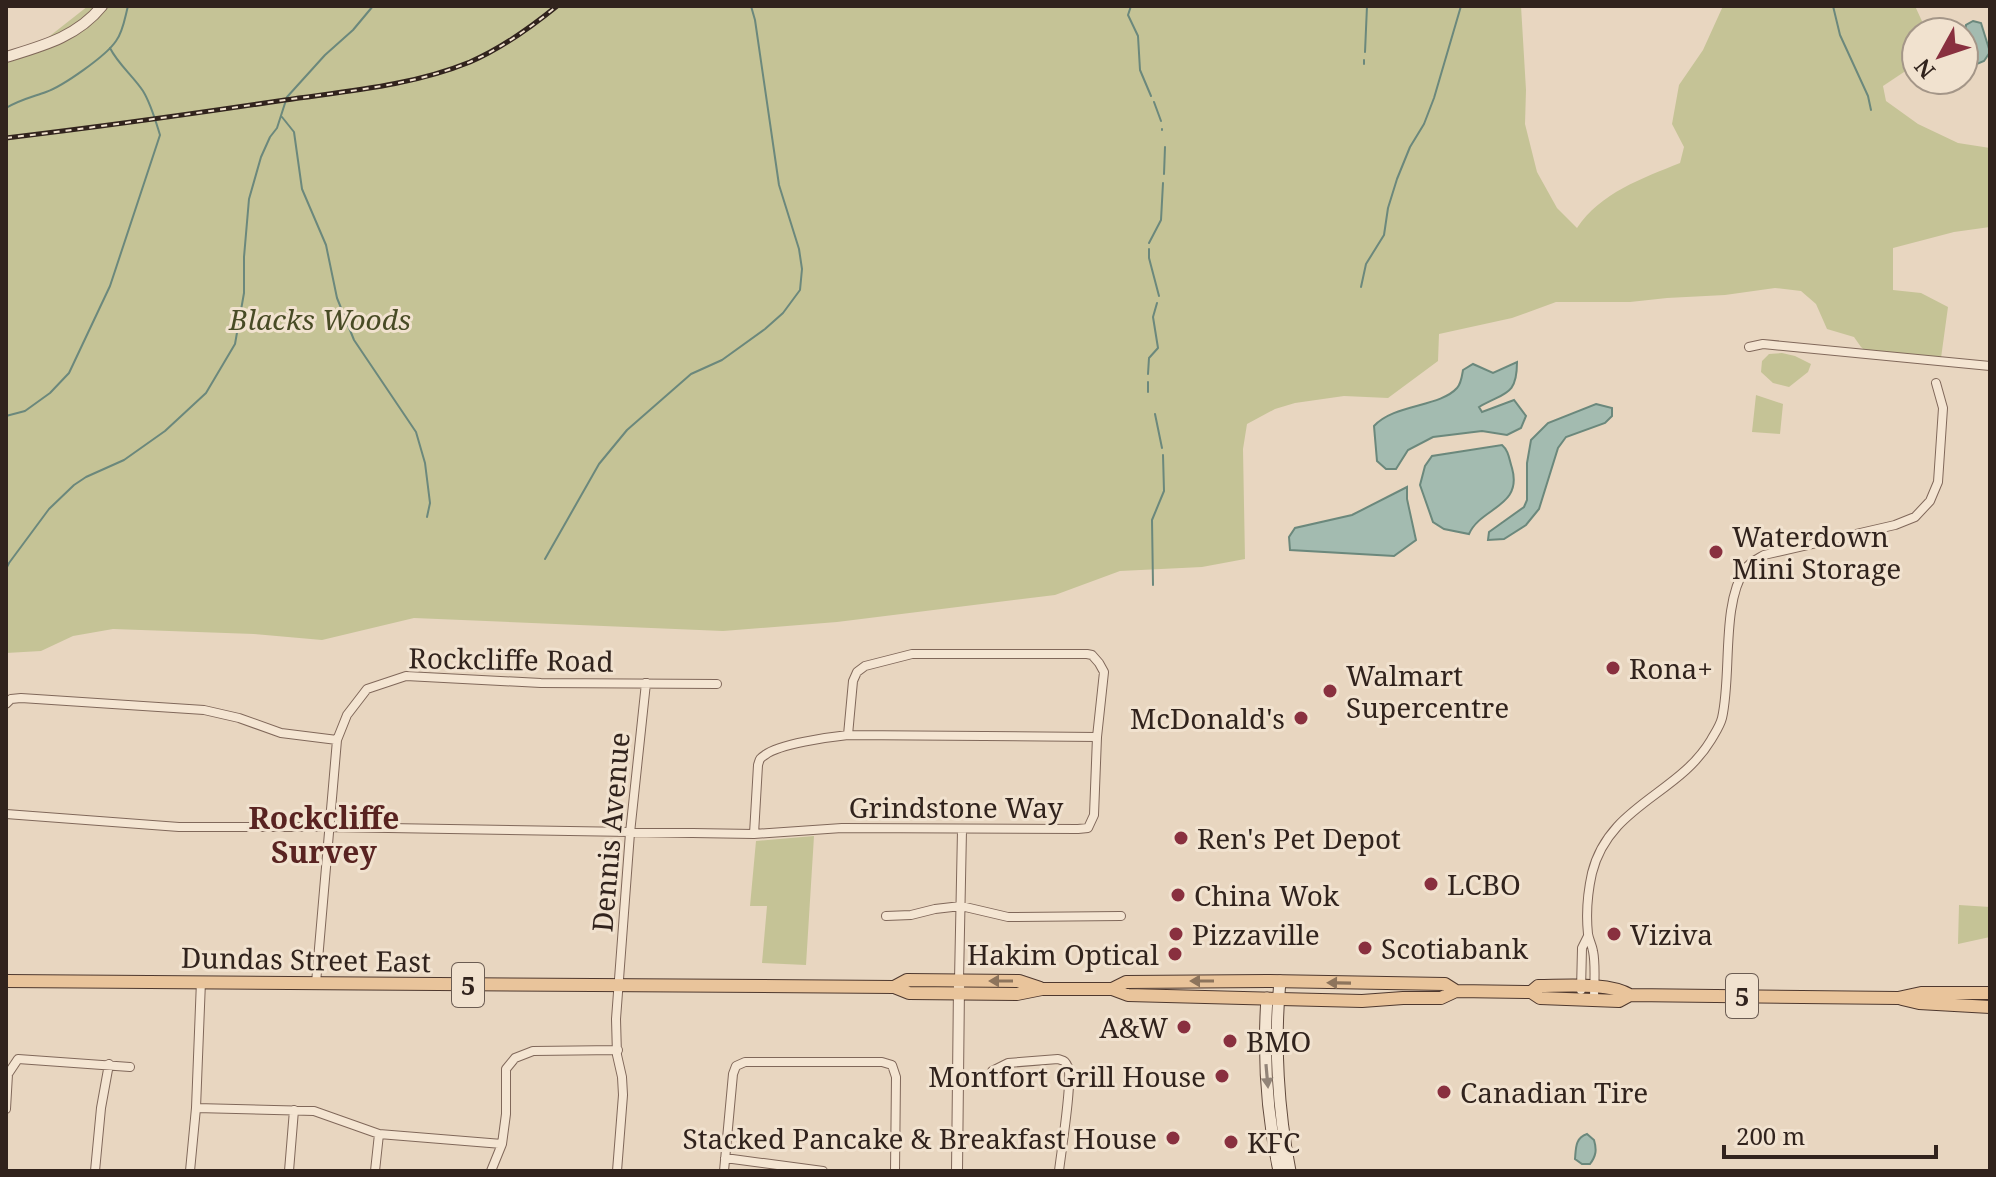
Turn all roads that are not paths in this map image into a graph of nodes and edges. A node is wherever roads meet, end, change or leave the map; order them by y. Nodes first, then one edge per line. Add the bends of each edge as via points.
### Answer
1 (102, 6) edge
2 (6, 57) edge
3 (1749, 347) dead end
4 (1990, 366) edge
5 (1936, 383) dead end
6 (646, 683) junction
7 (717, 684) dead end
8 (6, 704) edge
9 (848, 735) junction
10 (1097, 737) junction
11 (337, 740) junction
12 (6, 814) edge
13 (328, 827) junction
14 (962, 830) junction
15 (630, 833) junction
16 (754, 834) junction
17 (961, 906) junction
18 (886, 916) dead end
19 (1121, 916) dead end
20 (6, 981) edge
21 (201, 981) junction
22 (1274, 981) junction
23 (316, 983) junction
24 (619, 986) junction
25 (958, 987) junction
26 (1112, 989) junction
27 (1456, 991) junction
28 (1587, 993) junction
29 (1990, 993) edge
30 (1273, 998) junction
31 (1898, 998) junction
32 (1990, 1007) edge
33 (618, 1050) junction
34 (109, 1064) junction
35 (130, 1067) dead end
36 (992, 1071) dead end
37 (196, 1108) junction
38 (6, 1109) edge
39 (294, 1110) junction
40 (379, 1134) junction
41 (502, 1144) junction
42 (725, 1158) junction
43 (95, 1171) edge
44 (190, 1171) edge
45 (289, 1171) edge
46 (375, 1171) edge
47 (491, 1171) edge
48 (617, 1171) edge
49 (724, 1171) edge
50 (823, 1171) edge
51 (895, 1171) edge
52 (957, 1171) edge
53 (1059, 1171) edge
54 (1279, 1171) edge
55 (1290, 1171) edge

1 - 2 street via 76,31
3 - 4 street via 1763,344
5 - 28 street via 1943,408 1938,482 1915,517 1764,555 1746,567 1731,614 1721,723 1702,755 1622,820 1603,845 1592,873 1588,936 1582,948
6 - 7 street, Rockcliffe Road
6 - 11 street, Rockcliffe Road via 406,676 367,689 347,715
6 - 15 street, Dennis Avenue
8 - 11 street via 21,698 204,710 281,733
9 - 10 street
9 - 10 street, Grindstone Way via 853,681 865,666 912,654 1087,654 1104,672
9 - 16 street via 822,737 761,757
10 - 14 street, Grindstone Way via 1094,815 1088,828
11 - 13 street
12 - 13 street, Grindstone Way via 179,827
13 - 15 street, Grindstone Way
13 - 23 street
14 - 16 street, Grindstone Way via 842,828
14 - 17 street
15 - 16 street, Grindstone Way
15 - 24 street, Dennis Avenue
17 - 18 street
17 - 19 street via 1008,917
17 - 25 street
20 - 21 main road, Dundas Street East / 5
21 - 23 main road, Dundas Street East / 5
21 - 37 street
22 -> 26 main road, Dundas Street East / 5 via 1126,982
27 -> 22 main road, Dundas Street East / 5 via 1445,984
22 - 30 main road
23 - 24 main road, Dundas Street East / 5
24 - 25 main road, Dundas Street East / 5 via 894,987 907,980
24 - 33 street, Dennis Avenue
25 - 26 main road, Dundas Street East / 5 via 1019,981 1042,989
25 - 52 street
26 - 30 main road, Dundas Street East / 5 via 1128,995
27 - 28 main road, Dundas Street East / 5 via 1531,992 1540,998
27 - 30 main road, Dundas Street East / 5 via 1441,998
28 - 31 main road, Dundas Street East / 5 via 1619,1001 1630,995
29 - 31 main road, Dundas Street East / 5
30 -> 54 main road via 1266,1060
30 - 55 main road
31 - 32 main road, Dundas Street East / 5
33 - 41 street via 533,1051 515,1058 506,1069
33 - 48 street, Dennis Avenue via 623,1095
34 - 35 street
34 - 38 street via 18,1059 8,1074
34 - 43 street
36 - 53 street via 1008,1063 1058,1059 1067,1064
37 - 39 street
37 - 44 street
39 - 40 street via 314,1111
39 - 45 street
40 - 41 street
40 - 46 street
41 - 47 street
42 - 49 street
42 - 50 street
42 - 51 street via 733,1074 740,1063 882,1062 895,1070

